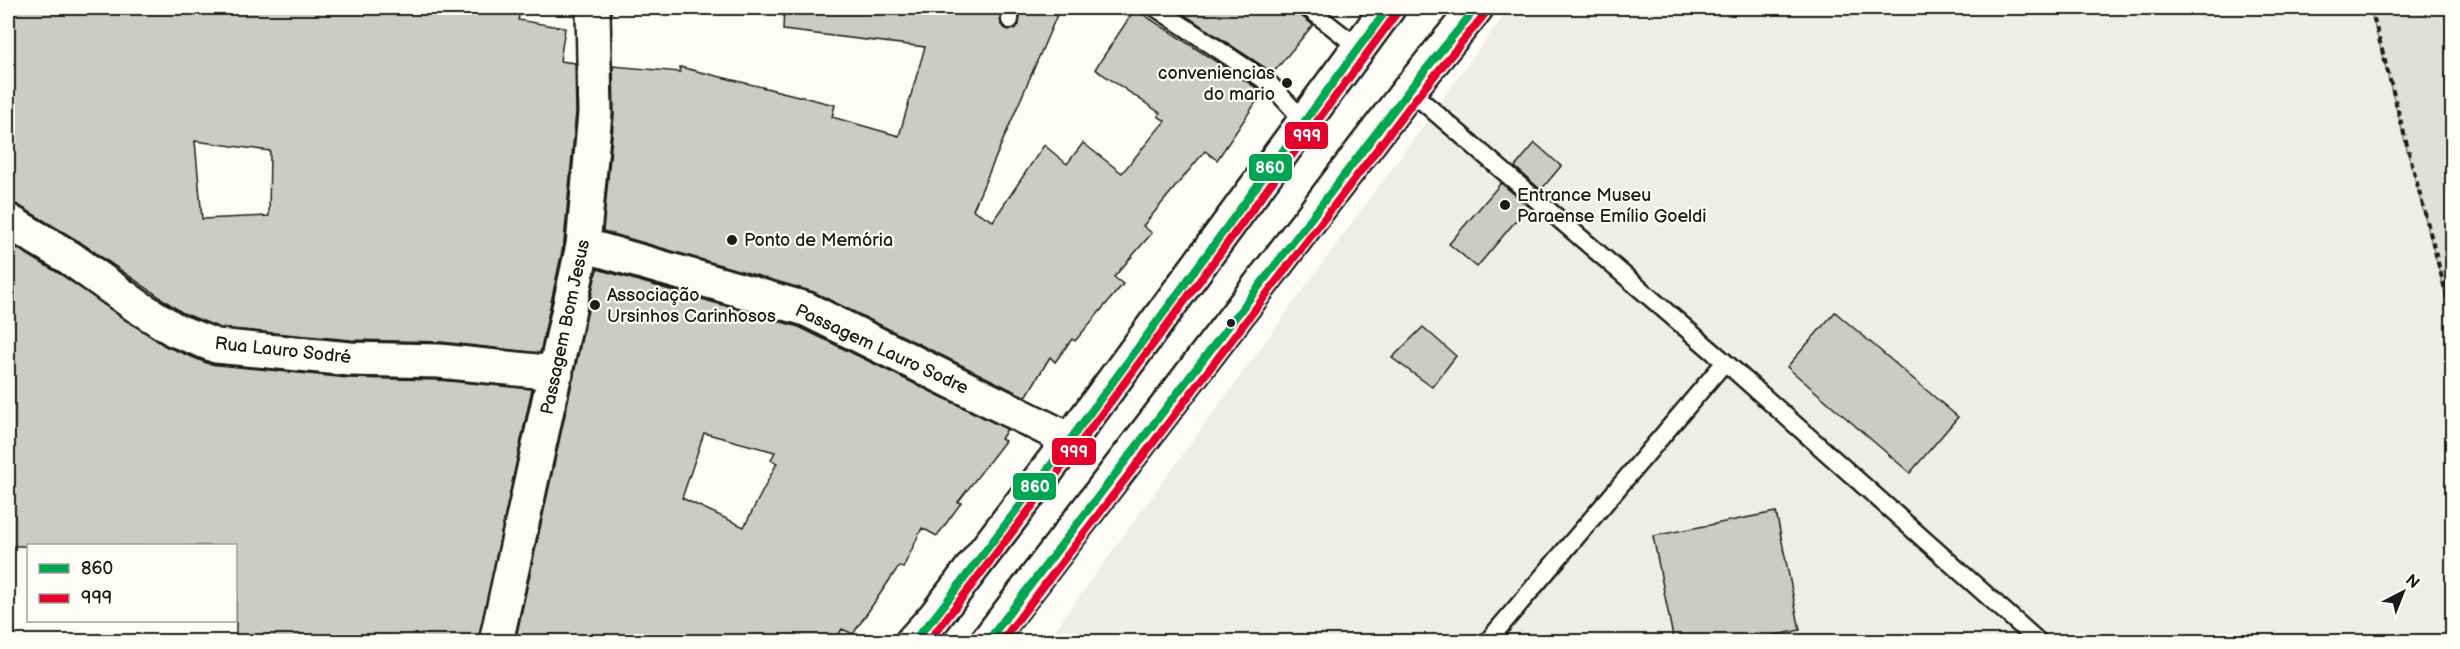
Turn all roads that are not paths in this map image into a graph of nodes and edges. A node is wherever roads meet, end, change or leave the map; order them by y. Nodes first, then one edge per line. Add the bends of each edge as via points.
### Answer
1 (593, 8) edge
2 (1156, 8) edge
3 (1308, 8) edge
4 (1388, 8) edge
5 (1476, 8) edge
6 (1358, 47) junction
7 (1409, 90) junction
8 (1304, 121) junction
9 (8, 221) edge
10 (583, 245) junction
11 (1725, 362) junction
12 (556, 374) junction
13 (1070, 440) junction
14 (496, 642) edge
15 (912, 642) edge
16 (987, 642) edge
17 (1487, 642) edge
18 (2039, 642) edge

1 - 10 street, Passagem Bom Jesus via 595,113
2 - 8 lane via 1269,84
3 - 6 lane
4 - 6 street
5 - 7 street
6 - 8 street
7 - 11 lane
7 - 16 street
8 - 13 street
9 - 12 street, Rua Lauro Sodré via 175,330 216,346
10 - 12 street, Passagem Bom Jesus
10 - 13 street, Passagem Lauro Sodre via 806,309
11 - 17 lane
11 - 18 lane
12 - 14 street, Passagem Bom Jesus
13 - 15 street

